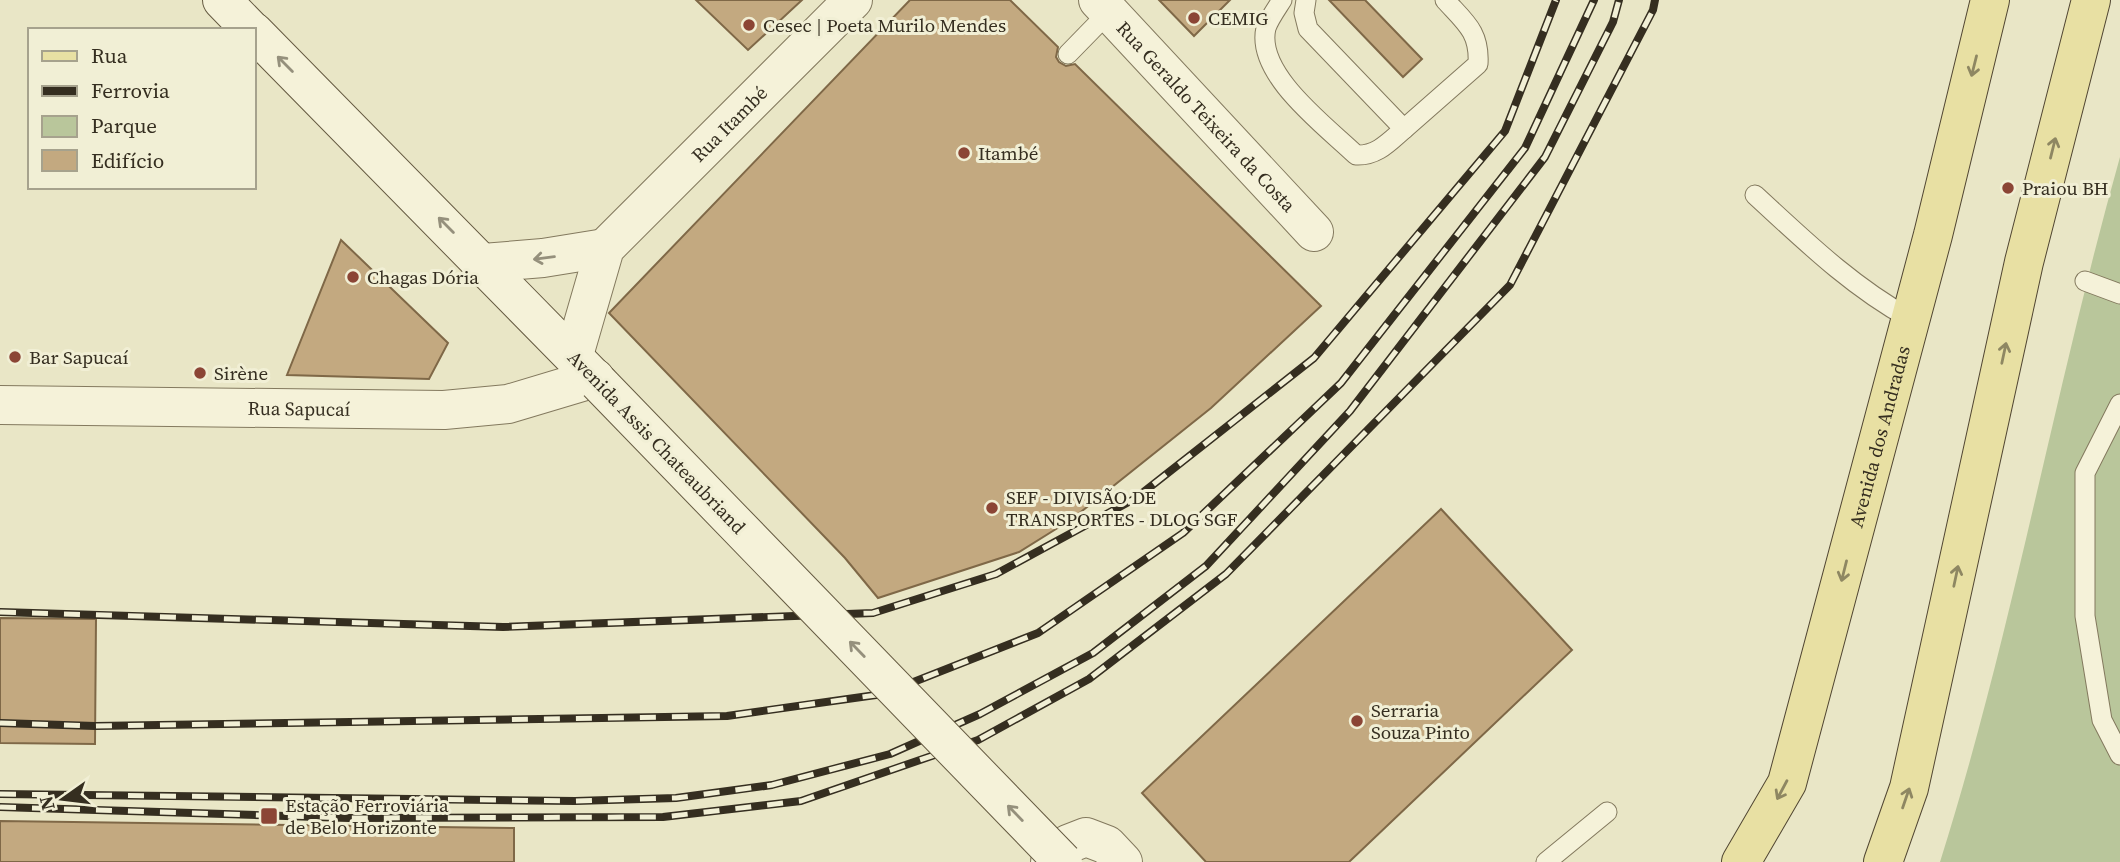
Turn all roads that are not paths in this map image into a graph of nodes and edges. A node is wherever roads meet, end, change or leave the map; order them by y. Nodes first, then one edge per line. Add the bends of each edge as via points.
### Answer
1 (222, 0) edge
2 (853, 0) edge
3 (1282, 0) edge
4 (1306, 0) edge
5 (1445, 0) edge
6 (1990, 0) edge
7 (2091, 0) edge
8 (1103, 6) edge
9 (250, 28) edge
10 (256, 34) edge
11 (1068, 54) dead end
12 (1404, 129) junction
13 (1755, 195) dead end
14 (1314, 232) dead end
15 (605, 248) junction
16 (483, 263) junction
17 (2085, 281) dead end
18 (2120, 294) edge
19 (1909, 318) junction
20 (589, 372) junction
21 (2120, 404) edge
22 (0, 405) edge
23 (2120, 755) edge
24 (1607, 812) dead end
25 (1050, 862) edge
26 (1063, 862) edge
27 (1123, 862) edge
28 (1546, 862) edge
29 (1741, 862) edge
30 (1883, 862) edge

1 - 9 street, Avenida Assis Chateaubriand
2 - 15 street, Rua Itambé
3 - 12 lane via 1266,26 1265,43 1271,67 1285,85 1356,155 1377,151
4 - 12 lane via 1308,29
5 - 12 lane via 1472,30 1479,47 1478,64
6 -> 19 main road, Avenida dos Andradas
30 -> 7 main road via 1909,788 2024,262
8 - 11 lane
8 - 14 street, Rua Geraldo Teixeira da Costa
16 -> 10 street, Avenida Assis Chateaubriand
13 - 19 lane via 1841,273
15 -> 16 street
15 - 20 street, Rua Itambé
16 - 20 street, Avenida Assis Chateaubriand
17 - 18 lane
19 -> 29 main road, Avenida dos Andradas via 1787,783
20 - 22 street, Rua Sapucaí via 509,404 444,410
26 -> 20 street, Avenida Assis Chateaubriand, bridge
21 - 23 lane via 2085,473 2085,616 2102,720
24 - 28 lane
25 - 27 street via 1068,844 1087,837 1107,845

